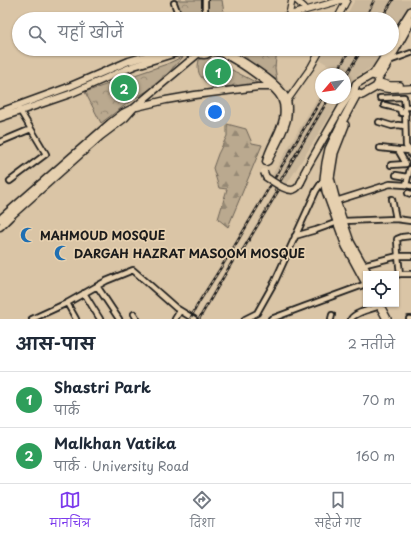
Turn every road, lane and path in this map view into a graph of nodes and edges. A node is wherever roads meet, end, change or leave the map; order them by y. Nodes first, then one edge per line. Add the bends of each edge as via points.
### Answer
1 (205, 0) edge
2 (292, 0) edge
3 (296, 0) edge
4 (342, 0) edge
5 (347, 0) edge
6 (174, 3) dead end
7 (306, 10) junction
8 (177, 12) edge
9 (205, 12) edge
10 (290, 12) edge
11 (299, 12) edge
12 (341, 12) edge
13 (411, 12) edge
14 (411, 21) edge
15 (399, 30) edge
16 (399, 43) edge
17 (409, 54) edge
18 (146, 56) edge
19 (167, 56) edge
20 (191, 56) edge
21 (226, 56) edge
22 (233, 56) edge
23 (316, 56) edge
24 (384, 56) edge
25 (392, 56) edge
26 (389, 61) junction
27 (377, 80) junction
28 (411, 84) edge
29 (273, 87) junction
30 (404, 88) junction
31 (411, 88) edge
32 (357, 92) junction
33 (404, 97) junction
34 (380, 98) dead end
35 (287, 101) junction
36 (384, 105) dead end
37 (405, 107) junction
38 (411, 107) edge
39 (19, 108) junction
40 (134, 108) junction
41 (0, 112) edge
42 (406, 113) junction
43 (0, 118) edge
44 (379, 122) dead end
45 (405, 126) junction
46 (31, 129) junction
47 (405, 139) junction
48 (411, 140) edge
49 (0, 142) edge
50 (380, 148) dead end
51 (398, 150) junction
52 (410, 153) edge
53 (266, 162) junction
54 (411, 169) edge
55 (408, 177) junction
56 (324, 179) junction
57 (10, 181) dead end
58 (409, 186) edge
59 (392, 199) dead end
60 (336, 201) junction
61 (396, 219) junction
62 (0, 220) edge
63 (411, 221) edge
64 (341, 222) junction
65 (0, 227) edge
66 (295, 236) junction
67 (411, 236) edge
68 (398, 256) junction
69 (411, 256) edge
70 (362, 265) junction
71 (366, 271) edge
72 (398, 271) edge
73 (399, 274) edge
74 (411, 274) edge
75 (363, 278) edge
76 (363, 285) edge
77 (97, 286) junction
78 (84, 293) junction
79 (66, 303) junction
80 (375, 307) edge
81 (382, 307) edge
82 (383, 307) edge
83 (180, 311) junction
84 (134, 314) dead end
85 (286, 317) edge
86 (38, 318) edge
87 (32, 319) edge
88 (76, 319) edge
89 (100, 319) edge
90 (119, 319) edge
91 (137, 319) edge
92 (175, 319) edge
93 (194, 319) edge
94 (245, 319) edge
95 (271, 319) edge
96 (351, 319) edge
97 (387, 319) edge
98 (393, 319) edge

1 - 9 street
2 - 10 street
3 - 7 street
4 - 7 street
5 - 12 street
6 - 8 street
7 - 11 street
13 - 15 main road
14 - 16 main road
17 - 26 street
18 - 39 main road
19 - 39 main road via 127,69 70,94
20 - 40 main road
21 - 29 main road
22 - 35 main road via 276,85
23 - 35 street
24 - 27 main road
25 - 26 main road
26 - 27 main road
27 - 28 street via 390,85
27 - 30 street via 383,89
27 - 32 main road
27 - 32 main road via 369,76 356,84
29 - 40 main road via 173,99
29 - 53 main road via 283,102 283,119
30 - 31 street
30 - 33 street
32 - 53 main road, bridge via 307,175 295,190 290,190 266,177
32 - 56 main road via 329,149
32 - 60 main road via 334,153 330,178
33 - 34 street
33 - 37 street
35 - 53 main road via 284,128
36 - 42 street via 400,109 400,113
37 - 38 street
37 - 42 street
39 - 41 main road
39 - 43 main road
39 - 46 street
40 - 62 main road via 110,123
40 - 65 main road
42 - 45 street
44 - 45 street
45 - 47 street
46 - 49 street
46 - 57 street via 46,154
47 - 48 street
47 - 52 street
50 - 51 street
51 - 52 street
51 - 55 street via 406,164 393,165 396,173
54 - 55 street
55 - 58 street
56 - 64 main road via 326,191
56 - 66 street
58 - 60 street via 390,184
59 - 61 street
60 - 64 main road
61 - 63 street
61 - 64 street
64 - 66 street
64 - 70 main road
64 - 75 main road via 346,246
66 - 94 street via 276,281 257,313
67 - 68 street via 397,239
68 - 69 street
68 - 70 street
68 - 72 street
70 - 71 main road
73 - 74 street
76 - 85 street via 303,307
77 - 78 street
77 - 83 street via 133,270
77 - 90 street
78 - 79 street
78 - 89 street
79 - 86 street
79 - 88 street
80 - 96 street via 358,313
81 - 97 main road
82 - 98 main road
83 - 92 street
83 - 93 street
84 - 91 street
85 - 95 street
86 - 87 street

